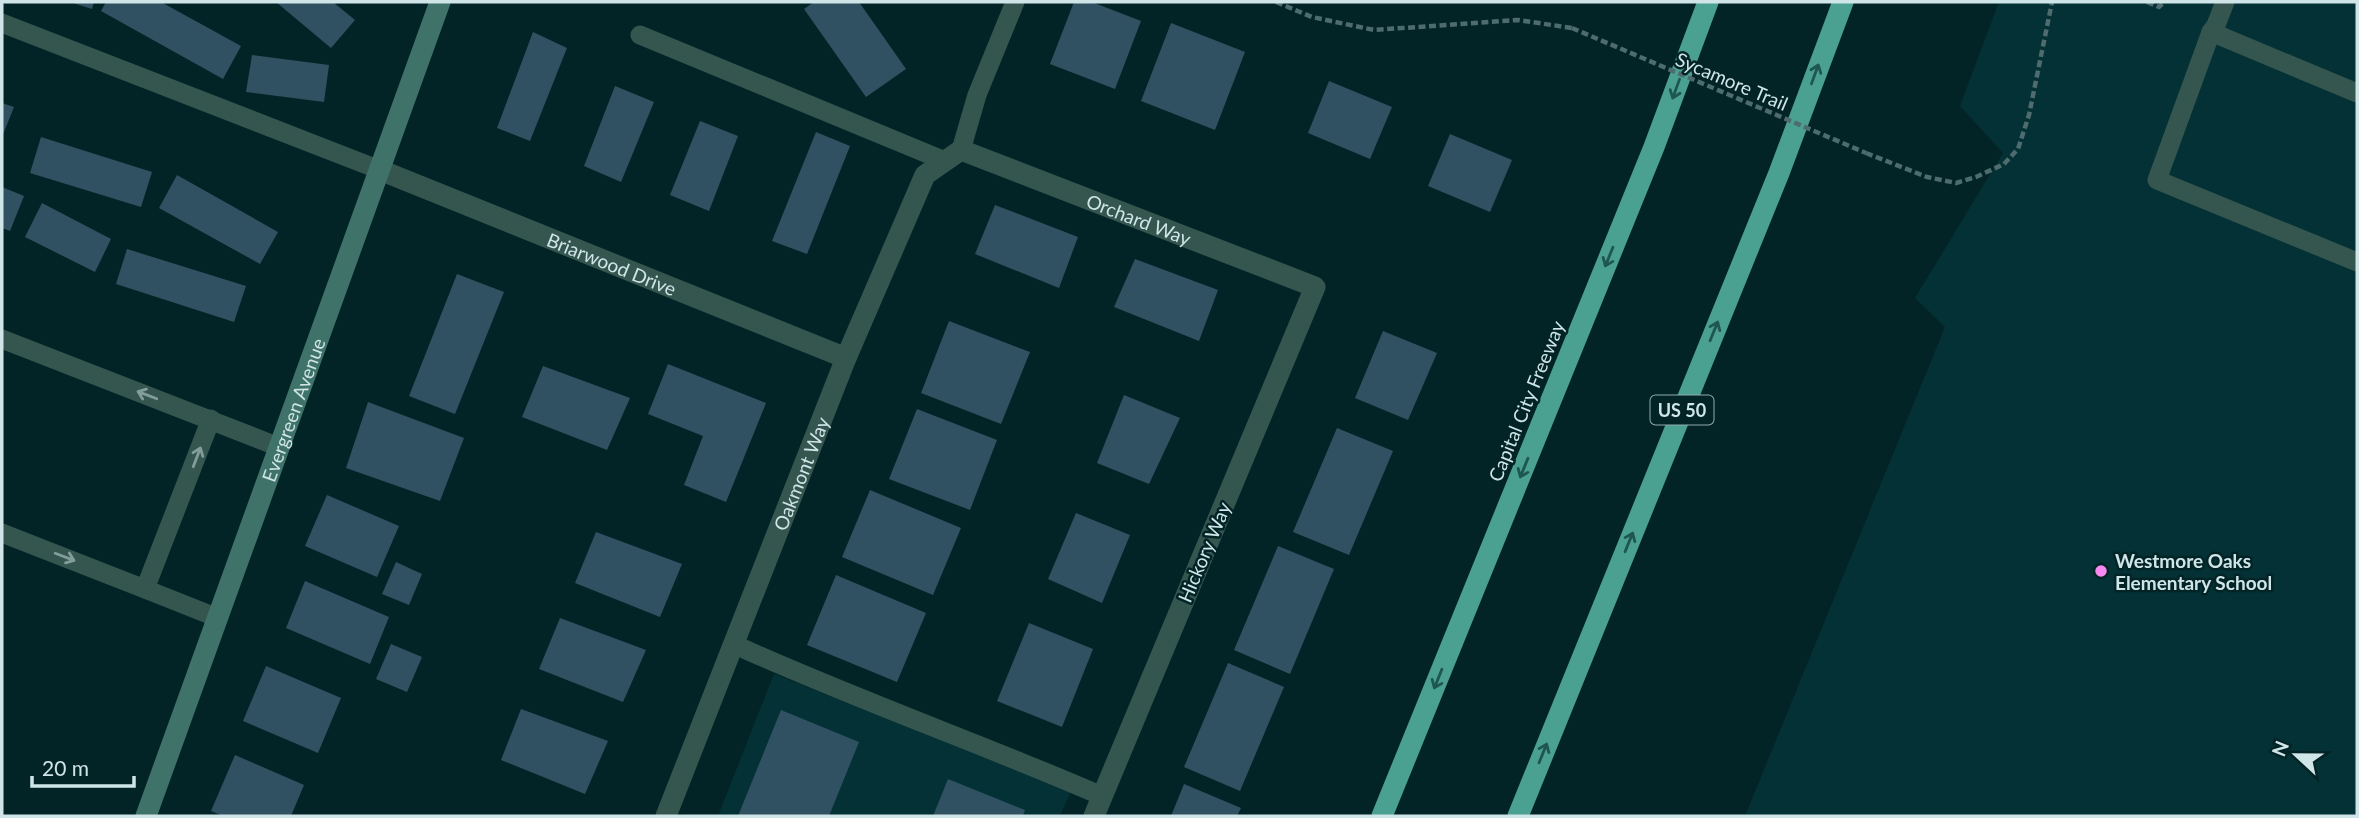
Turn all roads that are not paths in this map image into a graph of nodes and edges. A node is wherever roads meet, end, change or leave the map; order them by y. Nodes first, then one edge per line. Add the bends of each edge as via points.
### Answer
1 (440, 2) edge
2 (1015, 2) edge
3 (1708, 2) edge
4 (1843, 2) edge
5 (2225, 2) edge
6 (2, 23) edge
7 (2211, 32) junction
8 (640, 35) dead end
9 (2357, 93) edge
10 (953, 155) junction
11 (380, 170) junction
12 (2357, 262) edge
13 (1315, 287) joint
14 (2, 339) edge
15 (846, 358) junction
16 (211, 419) junction
17 (279, 447) junction
18 (2, 533) edge
19 (145, 589) junction
20 (218, 618) junction
21 (733, 644) junction
22 (1102, 796) junction
23 (146, 816) edge
24 (666, 816) edge
25 (1094, 816) edge
26 (1382, 816) edge
27 (1518, 816) edge

1 - 11 street, Evergreen Avenue
2 - 10 lane
3 -> 26 highway, Capital City Freeway via 1654,147
27 -> 4 highway, US 50 via 1779,173
5 - 7 lane
6 - 11 lane
7 - 9 lane
7 - 12 lane via 2157,180
8 - 10 lane
10 - 13 street, Orchard Way
10 - 15 street, Oakmont Way via 925,175
11 - 15 street, Briarwood Drive
11 - 17 street, Evergreen Avenue
13 - 22 street, Hickory Way
16 -> 14 lane
15 - 21 street, Oakmont Way
16 - 17 lane
19 -> 16 lane
17 - 20 street, Evergreen Avenue
18 -> 19 lane
19 - 20 lane
20 - 23 street, Evergreen Avenue
21 - 22 lane
21 - 24 street, Oakmont Way
22 - 25 street, Hickory Way

